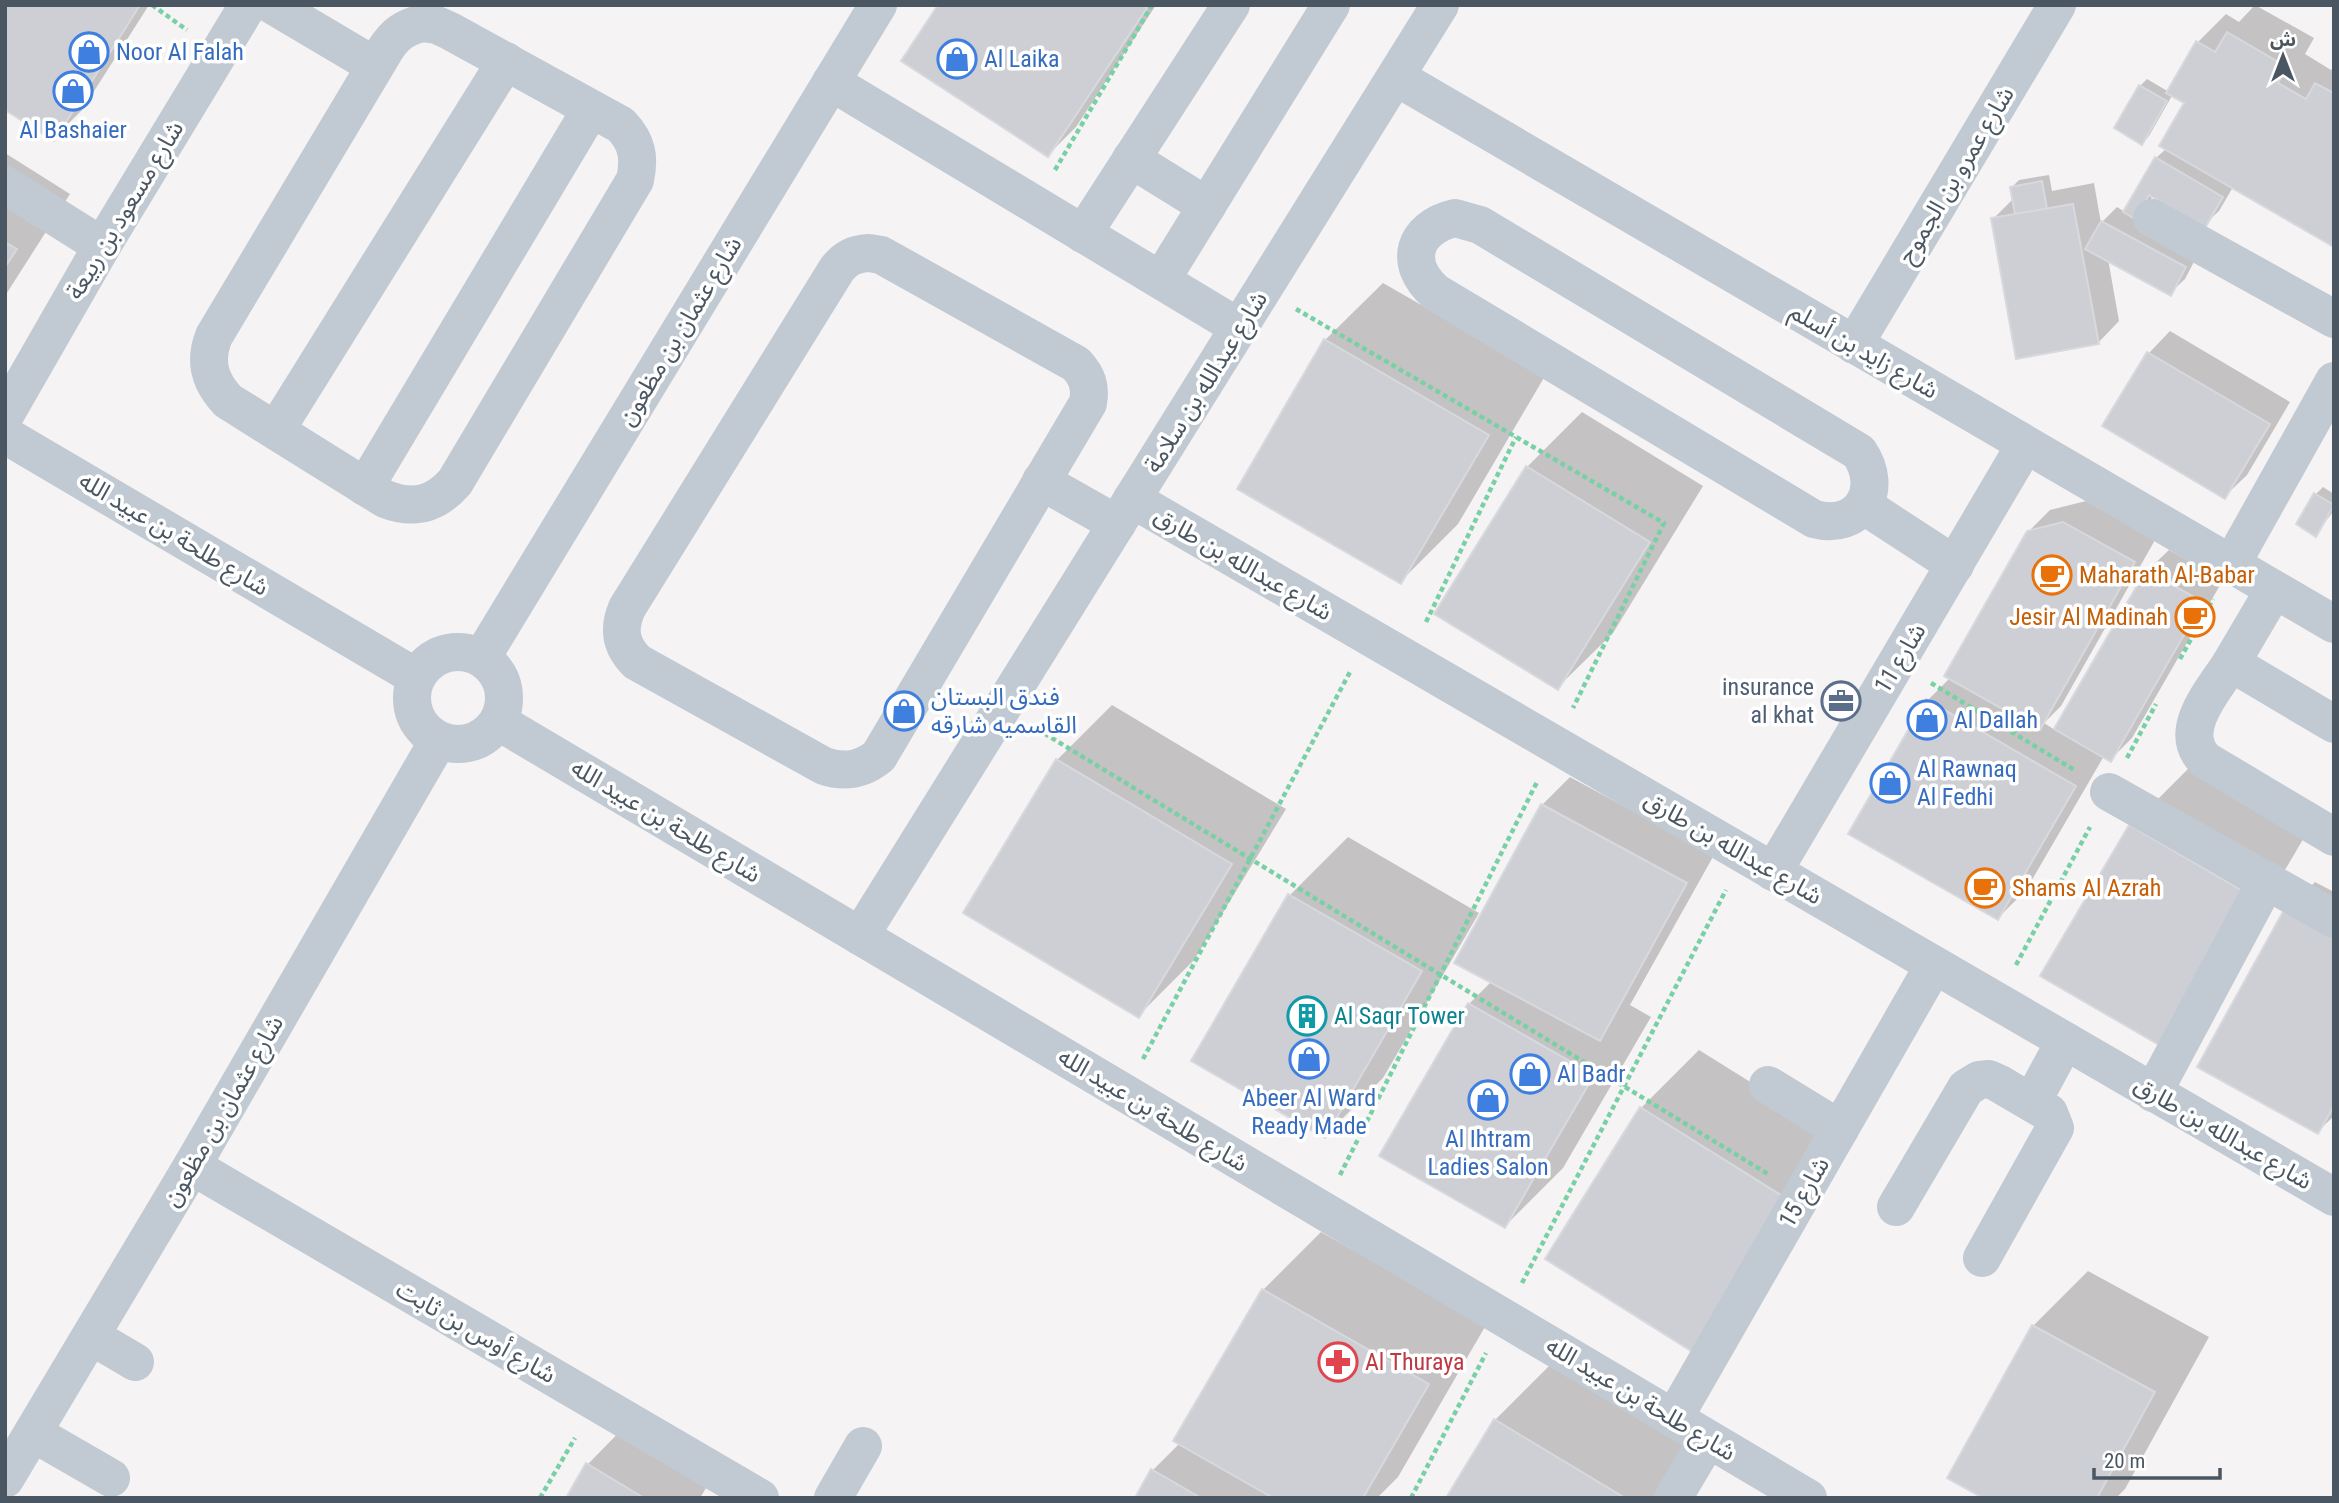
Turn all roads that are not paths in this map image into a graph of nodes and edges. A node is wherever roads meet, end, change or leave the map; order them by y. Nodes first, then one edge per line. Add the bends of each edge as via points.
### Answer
1 (248, 5) edge
2 (272, 5) edge
3 (878, 5) edge
4 (1231, 5) edge
5 (1331, 5) edge
6 (1440, 5) edge
7 (2057, 5) edge
8 (506, 61) junction
9 (375, 66) junction
10 (1396, 77) junction
11 (831, 82) junction
12 (591, 109) junction
13 (1131, 159) junction
14 (5, 185) edge
15 (1207, 206) junction
16 (2152, 218) dead end
17 (1083, 234) junction
18 (102, 246) junction
19 (1161, 280) junction
20 (2334, 319) edge
21 (1240, 328) junction
22 (1854, 345) junction
23 (2334, 382) edge
24 (5, 415) edge
25 (276, 430) junction
26 (5, 435) edge
27 (2025, 445) junction
28 (1041, 481) junction
29 (365, 487) junction
30 (1863, 505) junction
31 (1124, 512) junction
32 (1955, 565) junction
33 (2231, 565) junction
34 (2274, 590) junction
35 (2334, 624) edge
36 (482, 657) junction
37 (2231, 663) junction
38 (416, 677) junction
39 (499, 722) junction
40 (2334, 724) edge
41 (438, 741) junction
42 (2109, 792) road end
43 (2334, 837) edge
44 (1759, 863) junction
45 (2266, 880) junction
46 (2334, 919) edge
47 (860, 936) junction
48 (1934, 965) junction
49 (2065, 1041) junction
50 (1768, 1085) dead end
51 (2153, 1093) junction
52 (2032, 1102) junction
53 (1840, 1129) junction
54 (192, 1166) junction
55 (2334, 1198) edge
56 (1896, 1207) dead end
57 (1982, 1258) dead end
58 (91, 1336) junction
59 (135, 1362) dead end
60 (1674, 1418) junction
61 (1708, 1439) junction
62 (863, 1446) dead end
63 (14, 1459) edge
64 (111, 1478) dead end
65 (760, 1498) edge
66 (833, 1498) edge
67 (1673, 1498) edge
68 (1808, 1498) edge

1 - 18 street, شارع مسعود بن ربيعة
2 - 9 street
3 - 11 street, شارع عثمان بن مظعون
4 - 13 street
5 - 15 street
6 - 10 street, شارع عبدالله بن سلامة
7 - 22 street, شارع عمرو بن الجموح
8 - 9 street via 437,25 422,23 394,36
8 - 12 street
8 - 25 street
9 - 25 street via 208,349 211,378 218,390
10 - 21 street, شارع عبدالله بن سلامة
10 - 22 street, شارع زايد بن أسلم
11 - 17 street
11 - 36 street, شارع عثمان بن مظعون
12 - 29 street
12 - 29 street via 630,135 639,164 635,180 455,482 436,500 410,506
13 - 15 street
13 - 17 street
14 - 18 street
15 - 19 street
16 - 20 street
17 - 19 street
18 - 24 street, شارع مسعود بن ربيعة
19 - 21 street
21 - 31 street, شارع عبدالله بن سلامة
22 - 27 street, شارع زايد بن أسلم
23 - 33 street
25 - 29 street
26 - 38 street, شارع طلحة بن عبيد الله
27 - 32 street, شارع 11
27 - 33 street, شارع زايد بن أسلم
28 - 28 street via 1087,403 1088,382 1083,372 881,255 856,254 837,269 626,608 623,642 637,662 824,766 859,768 879,756
28 - 31 street, شارع عبدالله بن طارق
30 - 30 street via 1871,478 1858,452 1480,225 1455,218 1441,221 1420,241 1418,269 1436,292 1814,519 1840,521
30 - 32 street
31 - 44 street, شارع عبدالله بن طارق via 1368,637
31 - 47 street, شارع عبدالله بن سلامة
32 - 44 street, شارع 11 via 1897,663
33 - 34 street, شارع زايد بن أسلم
34 - 35 street, شارع زايد بن أسلم
34 - 37 street
36 - 38 street via 457,651 433,658
36 - 39 street via 496,669 504,685 505,704
37 - 40 street
37 - 43 street via 2197,719 2193,730 2198,752
38 - 41 street via 411,701 419,725
39 - 41 street via 483,738 461,745
39 - 47 street, شارع طلحة بن عبيد الله
41 - 54 street, شارع عثمان بن مظعون
42 - 45 street
44 - 48 street, شارع عبدالله بن طارق
45 - 46 street
45 - 51 street
47 - 60 street, شارع طلحة بن عبيد الله
48 - 49 street, شارع عبدالله بن طارق
48 - 53 street, شارع 15
49 - 51 street, شارع عبدالله بن طارق
49 - 52 street
50 - 53 street
51 - 55 street, شارع عبدالله بن طارق
52 - 56 street via 1989,1079 1972,1083
52 - 57 street via 2049,1113 2055,1128
53 - 60 street, شارع 15
54 - 58 street, شارع عثمان بن مظعون
54 - 65 street, شارع أوس بن ثابت
58 - 59 street
58 - 63 street, شارع عثمان بن مظعون
60 - 61 street, شارع طلحة بن عبيد الله
61 - 67 street
61 - 68 street, شارع طلحة بن عبيد الله
62 - 66 street
63 - 64 street

